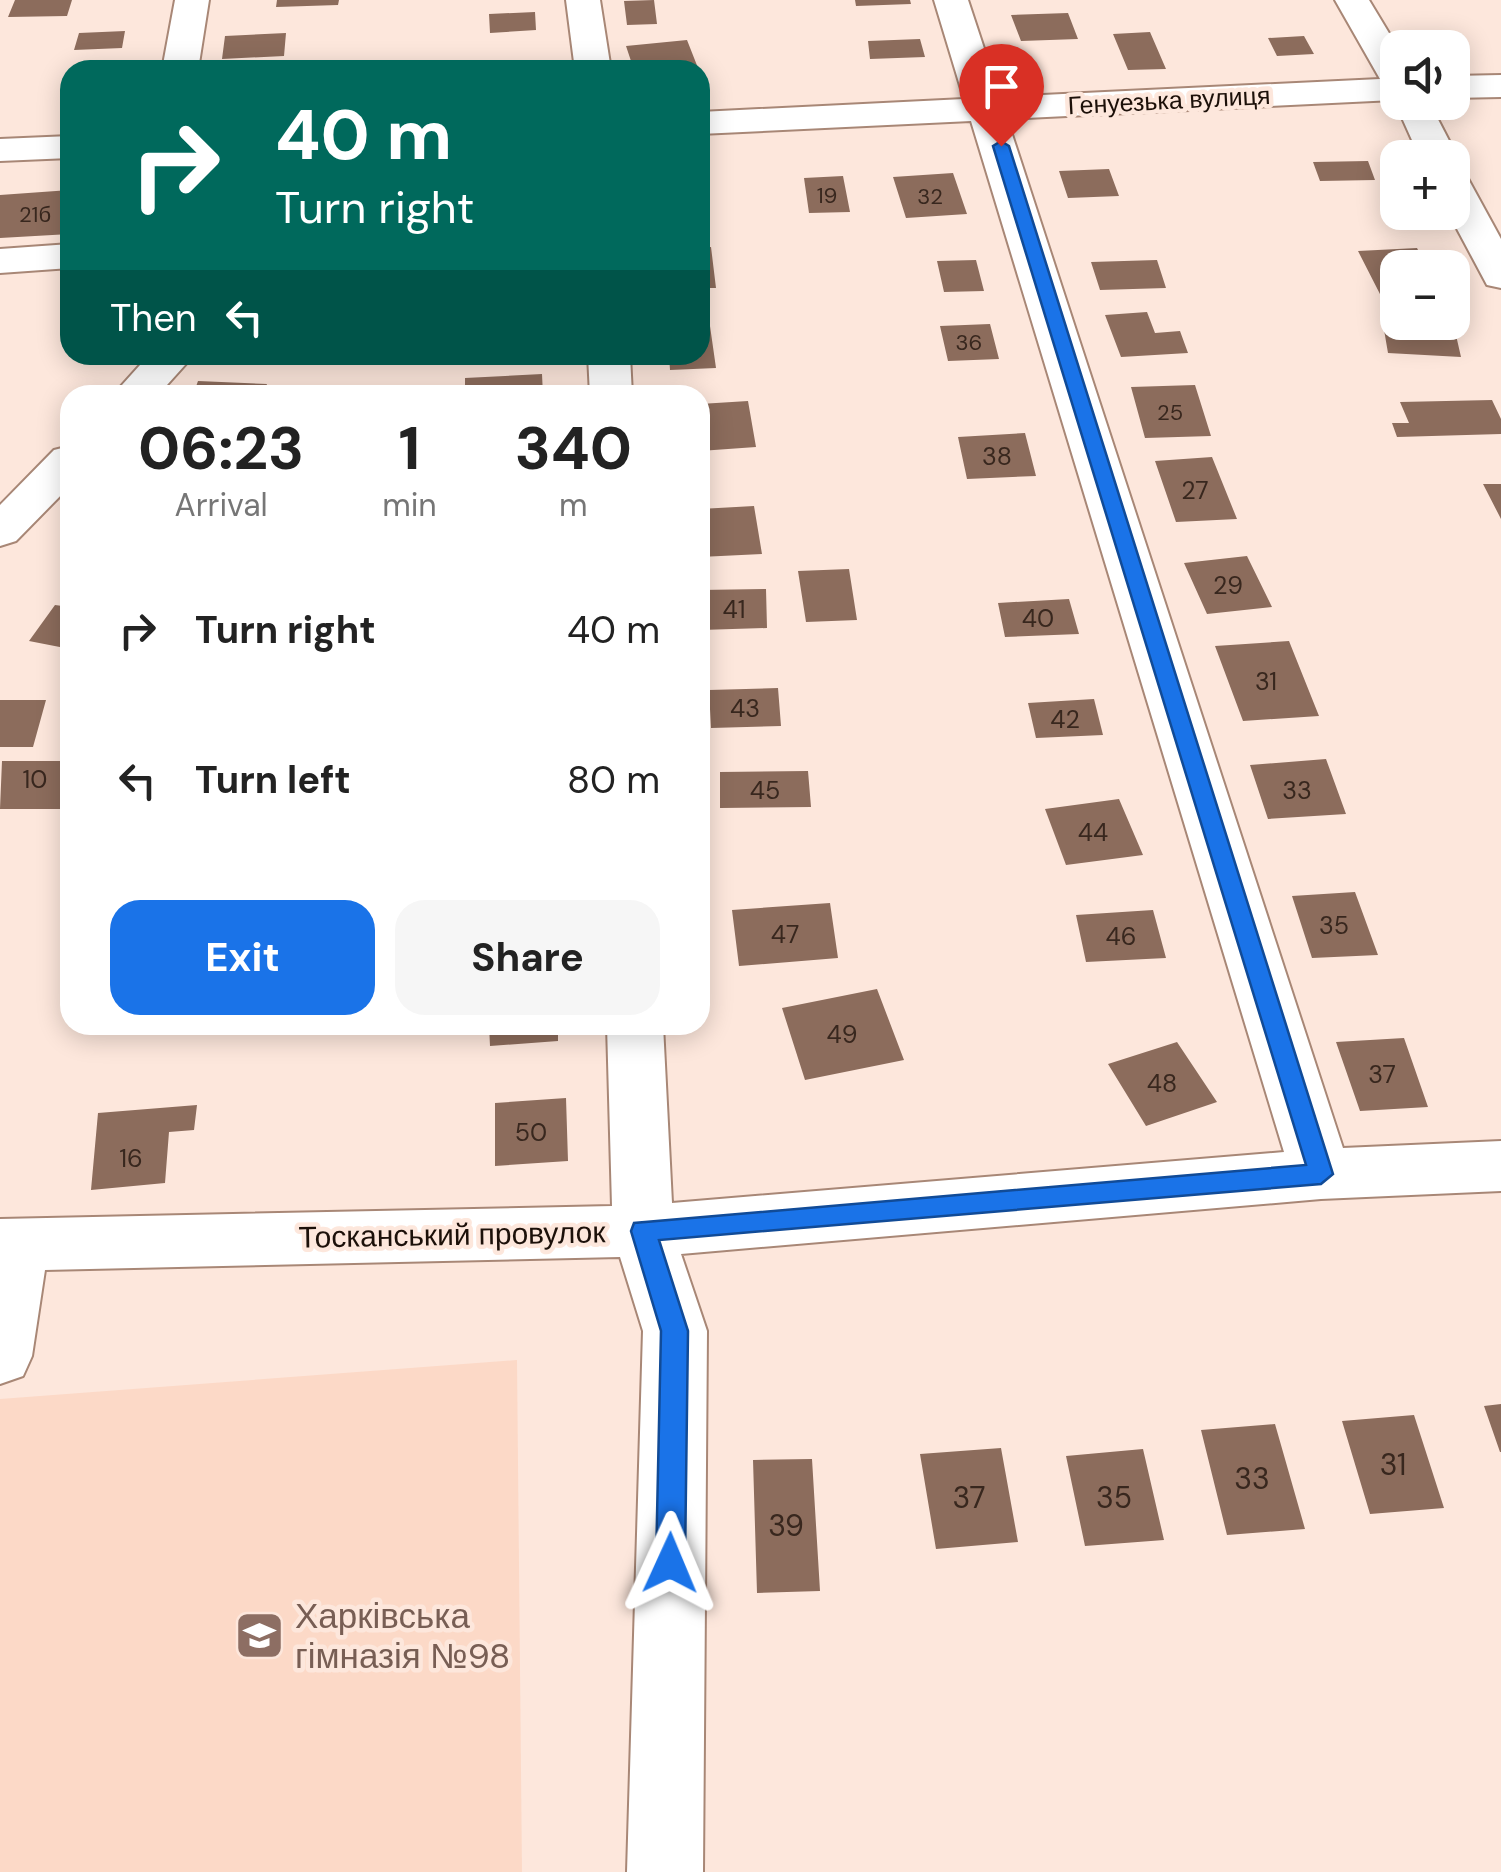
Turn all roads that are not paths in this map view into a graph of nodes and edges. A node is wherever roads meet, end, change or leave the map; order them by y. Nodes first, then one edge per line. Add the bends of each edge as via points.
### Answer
1 (192, 0) edge
2 (582, 0) edge
3 (952, 0) edge
4 (1352, 0) edge
5 (1380, 47) edge
6 (182, 60) edge
7 (591, 60) edge
8 (1501, 86) edge
9 (1470, 87) edge
10 (1380, 90) edge
11 (989, 108) junction
12 (710, 122) edge
13 (60, 147) edge
14 (0, 150) edge
15 (1470, 217) edge
16 (60, 257) edge
17 (0, 261) edge
18 (1501, 276) edge
19 (163, 365) edge
20 (144, 385) edge
21 (60, 470) edge
22 (0, 531) edge
23 (635, 1035) edge
24 (1501, 1166) edge
25 (1321, 1174) junction
26 (643, 1231) junction
27 (9, 1244) edge
28 (0, 1356) edge
29 (665, 1872) edge

1 - 6 street
2 - 7 street
3 - 11 street
4 - 5 street
8 - 9 street
10 - 11 street, Генуезька вулиця
11 - 12 street, Генуезька вулиця
11 - 25 street
13 - 14 street
15 - 18 street
16 - 17 street
19 - 20 street
21 - 22 street
23 - 26 street
24 - 25 street, Тосканський провулок
25 - 26 street, Тосканський провулок
26 - 27 street, Тосканський провулок
26 - 29 street via 674,1331
27 - 28 street

